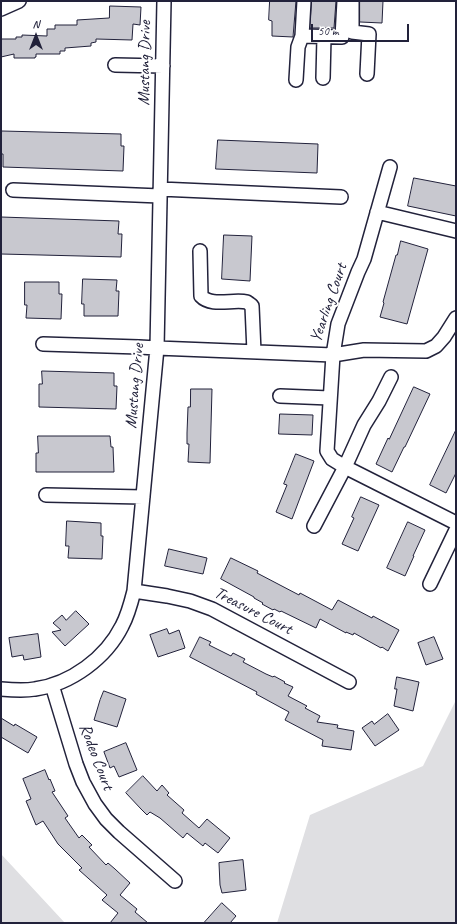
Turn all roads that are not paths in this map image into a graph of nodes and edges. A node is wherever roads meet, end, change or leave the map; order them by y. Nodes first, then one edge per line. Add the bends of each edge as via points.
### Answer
1 (19, 1) edge
2 (164, 1) edge
3 (304, 1) edge
4 (344, 1) edge
5 (352, 1) edge
6 (1, 9) edge
7 (302, 36) junction
8 (324, 37) junction
9 (115, 65) dead end
10 (163, 66) junction
11 (368, 74) dead end
12 (323, 78) dead end
13 (296, 80) dead end
14 (390, 167) dead end
15 (13, 190) dead end
16 (160, 193) junction
17 (341, 197) dead end
18 (377, 212) junction
19 (456, 231) edge
20 (200, 251) dead end
21 (456, 318) edge
22 (43, 344) dead end
23 (157, 348) junction
24 (254, 352) junction
25 (333, 355) junction
26 (391, 377) dead end
27 (280, 396) dead end
28 (330, 398) junction
29 (345, 467) junction
30 (46, 495) dead end
31 (143, 497) junction
32 (456, 523) edge
33 (314, 526) dead end
34 (456, 530) edge
35 (430, 584) dead end
36 (134, 590) junction
37 (349, 682) dead end
38 (52, 685) junction
39 (1, 689) edge
40 (175, 881) dead end

1 - 6 street
2 - 10 street, Mustang Drive
3 - 7 street
4 - 8 street via 342,37
5 - 11 street via 352,32 369,34
7 - 8 street
7 - 13 street via 298,47
8 - 12 street
9 - 10 street
10 - 16 street, Mustang Drive
14 - 18 street, Yearling Court
15 - 16 street
16 - 17 street
16 - 23 street, Mustang Drive
18 - 19 street
18 - 25 street, Yearling Court via 364,259 338,324
20 - 24 street via 201,296 204,300 214,302 247,302 252,306
21 - 25 street via 436,346 426,351 364,350
22 - 23 street, Yearling Court
23 - 24 street, Yearling Court
23 - 31 street, Mustang Drive
24 - 25 street, Yearling Court
25 - 28 street
26 - 29 street via 380,401 364,425
27 - 28 street
28 - 29 street via 327,451 332,459
29 - 32 street
29 - 33 street
30 - 31 street
31 - 36 street, Mustang Drive
34 - 35 street
36 - 37 street, Treasure Court via 190,601 212,610
36 - 38 street, Mustang Drive via 124,620 112,642 100,656 86,668
38 - 39 street, Mustang Drive via 19,691
38 - 40 street, Rodeo Court via 76,764 95,804 119,832

